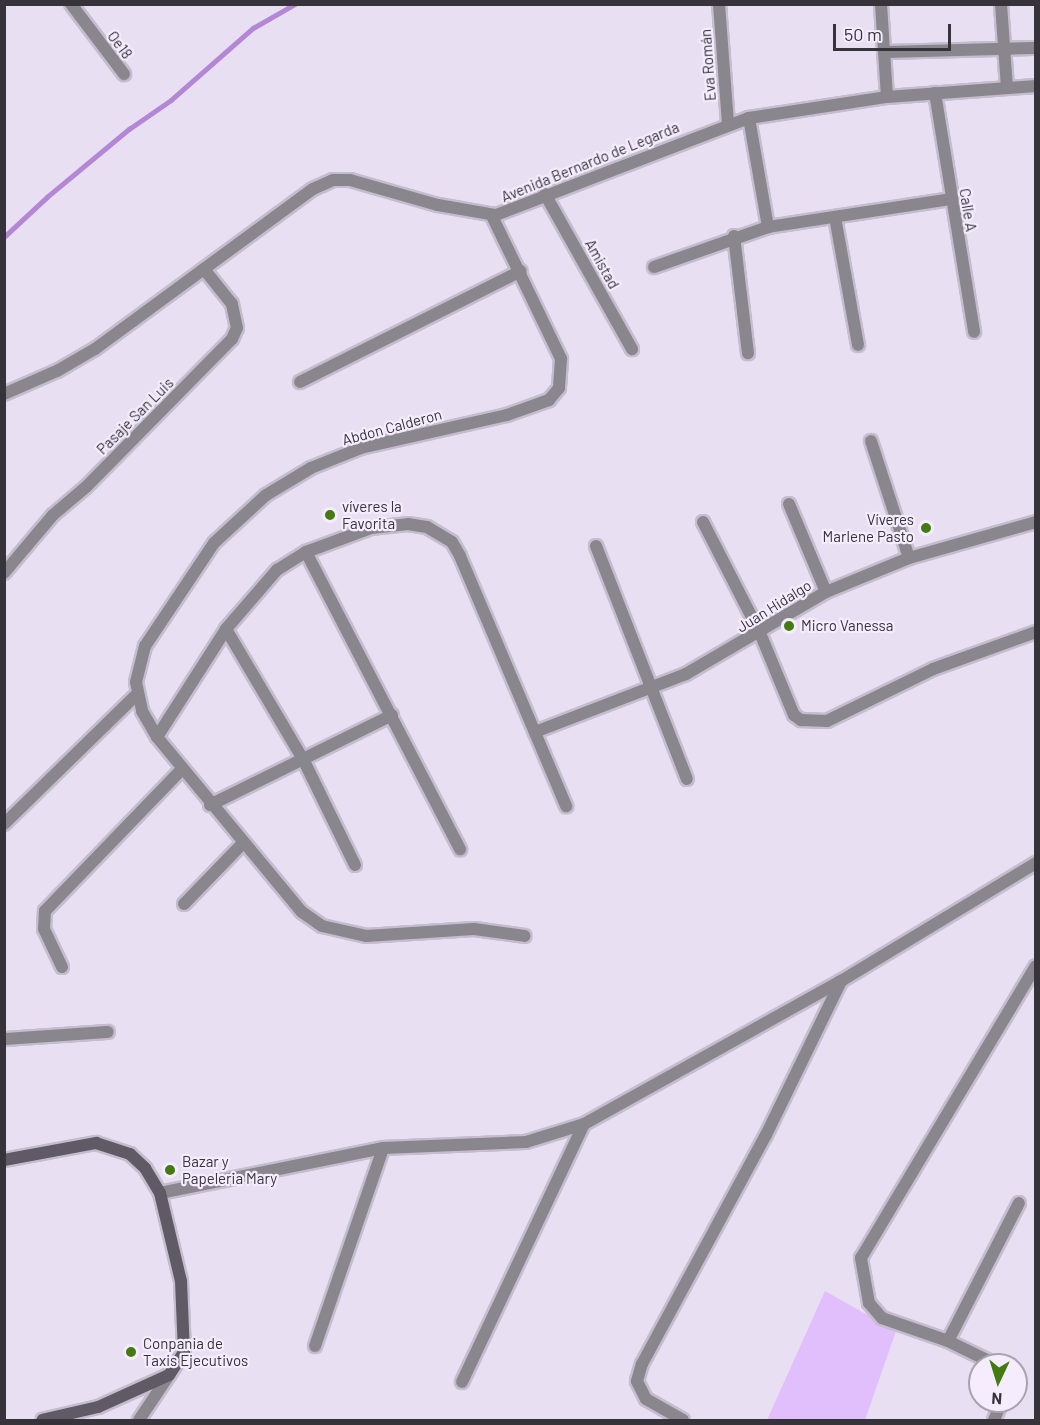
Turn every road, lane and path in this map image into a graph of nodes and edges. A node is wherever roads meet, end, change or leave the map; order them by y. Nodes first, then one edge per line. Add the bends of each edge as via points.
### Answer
1 (71, 4) edge
2 (719, 4) edge
3 (881, 4) edge
4 (1001, 4) edge
5 (1004, 48) junction
6 (1035, 48) edge
7 (884, 52) junction
8 (124, 74) dead end
9 (1035, 86) edge
10 (1007, 87) junction
11 (935, 93) junction
12 (887, 97) junction
13 (749, 118) junction
14 (728, 124) junction
15 (545, 194) junction
16 (951, 199) junction
17 (492, 216) junction
18 (835, 217) junction
19 (768, 227) junction
20 (734, 236) junction
21 (654, 267) dead end
22 (204, 269) junction
23 (521, 271) junction
24 (974, 332) dead end
25 (858, 345) dead end
26 (632, 349) dead end
27 (748, 353) dead end
28 (300, 382) dead end
29 (6, 396) edge
30 (870, 441) dead end
31 (789, 504) dead end
32 (703, 522) dead end
33 (1035, 522) edge
34 (596, 546) dead end
35 (306, 552) junction
36 (909, 558) junction
37 (4, 573) edge
38 (826, 592) junction
39 (226, 630) junction
40 (1035, 632) edge
41 (760, 633) junction
42 (654, 689) junction
43 (137, 694) junction
44 (392, 715) junction
45 (535, 732) junction
46 (157, 737) junction
47 (303, 759) junction
48 (182, 769) junction
49 (687, 779) dead end
50 (210, 805) junction
51 (566, 806) dead end
52 (4, 824) edge
53 (244, 842) junction
54 (460, 849) dead end
55 (1035, 863) edge
56 (355, 865) dead end
57 (184, 904) dead end
58 (525, 936) dead end
59 (1035, 966) edge
60 (62, 967) dead end
61 (841, 981) junction
62 (108, 1032) dead end
63 (4, 1039) edge
64 (584, 1124) junction
65 (383, 1148) junction
66 (4, 1160) edge
67 (160, 1193) junction
68 (1019, 1203) dead end
69 (948, 1341) junction
70 (315, 1346) dead end
71 (972, 1353) edge
72 (169, 1375) junction
73 (462, 1382) dead end
74 (42, 1420) edge
75 (139, 1420) edge
76 (683, 1420) edge

1 - 8 street, Oe18
2 - 14 street, Eva Román
3 - 7 street
4 - 5 street
5 - 6 street
5 - 7 street
5 - 10 street
7 - 12 street
9 - 10 street, Avenida Bernardo de Legarda
10 - 11 street, Avenida Bernardo de Legarda
11 - 12 street, Avenida Bernardo de Legarda
11 - 16 street, Calle A
12 - 13 street, Avenida Bernardo de Legarda
13 - 14 street, Avenida Bernardo de Legarda
13 - 19 street
14 - 15 street, Avenida Bernardo de Legarda
15 - 17 street, Avenida Bernardo de Legarda
15 - 26 street, Amistad
16 - 18 street
16 - 24 street, Calle A
17 - 22 street, Avenida Bernardo de Legarda via 350,180 333,180 313,189
17 - 23 street, Abdon Calderon
18 - 19 street
18 - 25 street
19 - 20 street
20 - 21 street
20 - 27 street
22 - 29 street, Avenida Bernardo de Legarda via 95,349
22 - 37 street, Pasaje San Luis via 237,316 232,339 86,487 53,515
23 - 28 street
23 - 43 street, Abdon Calderon via 561,359 559,388 549,400 507,415 361,448 311,468 266,495 214,543 161,621 138,665
30 - 36 street
31 - 38 street
32 - 41 street
33 - 36 street, Juan Hidalgo
34 - 42 street
35 - 39 street via 277,570
35 - 44 street
35 - 45 street via 338,538 389,525 418,525 440,532 460,556
36 - 38 street, Juan Hidalgo
38 - 41 street, Juan Hidalgo
39 - 46 street
39 - 47 street
40 - 41 street via 971,653 817,723 794,715
41 - 42 street, Juan Hidalgo
42 - 45 street, Juan Hidalgo
42 - 49 street
43 - 46 street, Abdon Calderon
43 - 52 street
44 - 47 street
44 - 54 street
45 - 51 street
46 - 48 street, Abdon Calderon
47 - 50 street
47 - 56 street
48 - 50 street, Abdon Calderon
48 - 60 street via 45,911 44,929
50 - 53 street, Abdon Calderon
53 - 57 street
53 - 58 street, Abdon Calderon via 302,912 339,933 366,936 474,929
55 - 61 street
59 - 69 street via 861,1258 870,1303 882,1318
61 - 64 street
61 - 76 street via 766,1135 642,1364 637,1382 646,1399
62 - 63 street
64 - 65 street via 526,1142
64 - 73 street
65 - 67 street
65 - 70 street
66 - 67 main road via 71,1145 108,1144 145,1167
67 - 72 main road via 181,1281 186,1330 184,1352
68 - 69 street
69 - 71 street
72 - 74 main road via 98,1407
72 - 75 street

